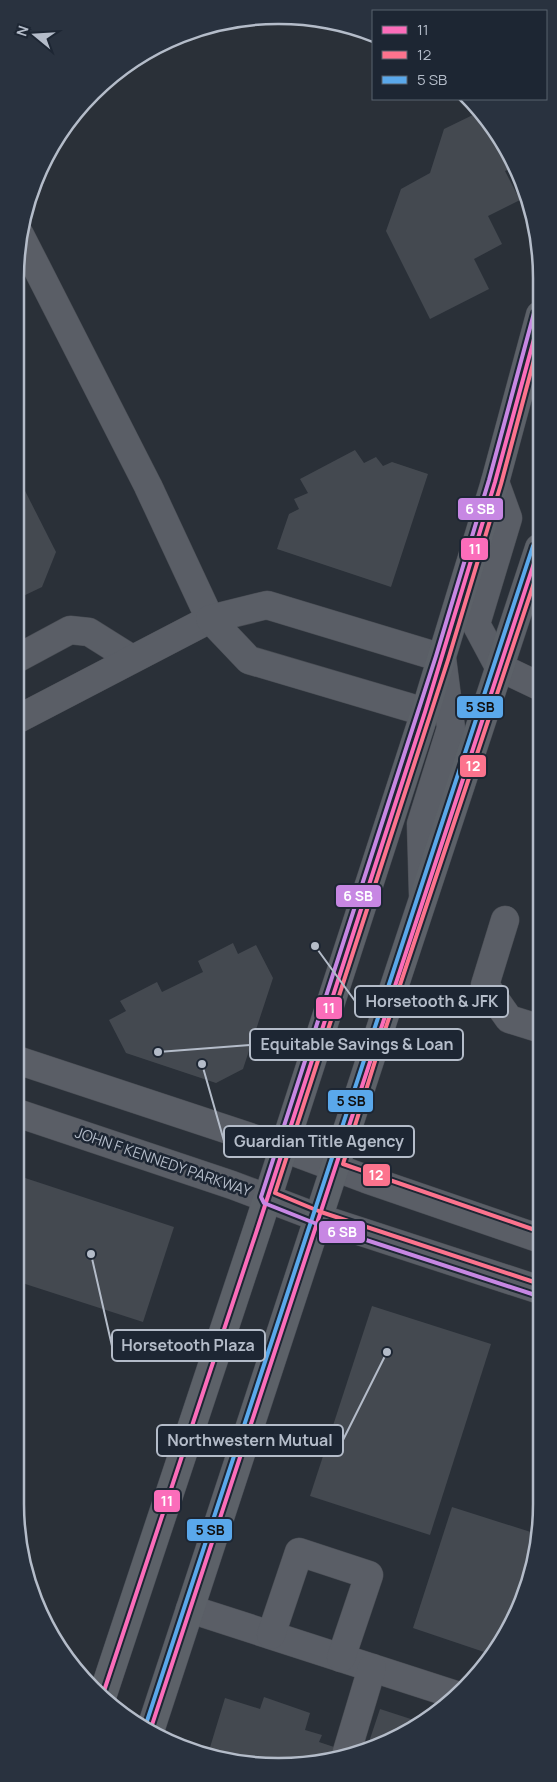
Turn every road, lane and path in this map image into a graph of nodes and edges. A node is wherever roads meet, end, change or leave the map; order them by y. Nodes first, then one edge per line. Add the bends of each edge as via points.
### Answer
1 (26, 246) edge
2 (533, 341) edge
3 (495, 482) junction
4 (533, 566) edge
5 (210, 618) junction
6 (24, 655) edge
7 (442, 658) junction
8 (132, 659) junction
9 (499, 667) junction
10 (533, 683) edge
11 (425, 712) junction
12 (24, 716) edge
13 (423, 898) junction
14 (505, 920) dead end
15 (533, 1026) edge
16 (24, 1062) edge
17 (24, 1115) edge
18 (283, 1148) junction
19 (335, 1168) junction
20 (267, 1197) junction
21 (319, 1218) junction
22 (533, 1236) edge
23 (533, 1287) edge
24 (190, 1609) junction
25 (271, 1636) junction
26 (341, 1658) junction
27 (372, 1668) junction
28 (106, 1690) edge
29 (449, 1693) edge
30 (152, 1724) edge
31 (348, 1749) edge

1 - 5 street via 148,486
2 - 3 main road
3 - 7 main road
3 - 9 street via 508,518 476,624
4 - 9 main road
5 - 7 street via 267,605
5 - 8 street
5 - 11 street via 248,660
6 - 8 street via 70,630 89,632
7 - 11 main road
7 - 13 street via 451,728 422,824
8 - 12 street
9 - 10 street
9 - 13 main road
11 - 18 main road
13 - 19 main road
14 - 15 street via 486,985 508,1018
16 - 18 street
17 - 20 street, JOHN F KENNEDY PARKWAY
18 - 19 street
18 - 20 main road
19 - 21 main road
19 - 22 street
20 - 21 street, JOHN F KENNEDY PARKWAY
20 - 28 main road
21 - 23 street, JOHN F KENNEDY PARKWAY
21 - 24 main road
24 - 25 street
24 - 30 main road
25 - 26 street
25 - 26 street via 299,1552 368,1575
26 - 27 street
27 - 29 street
27 - 31 street

